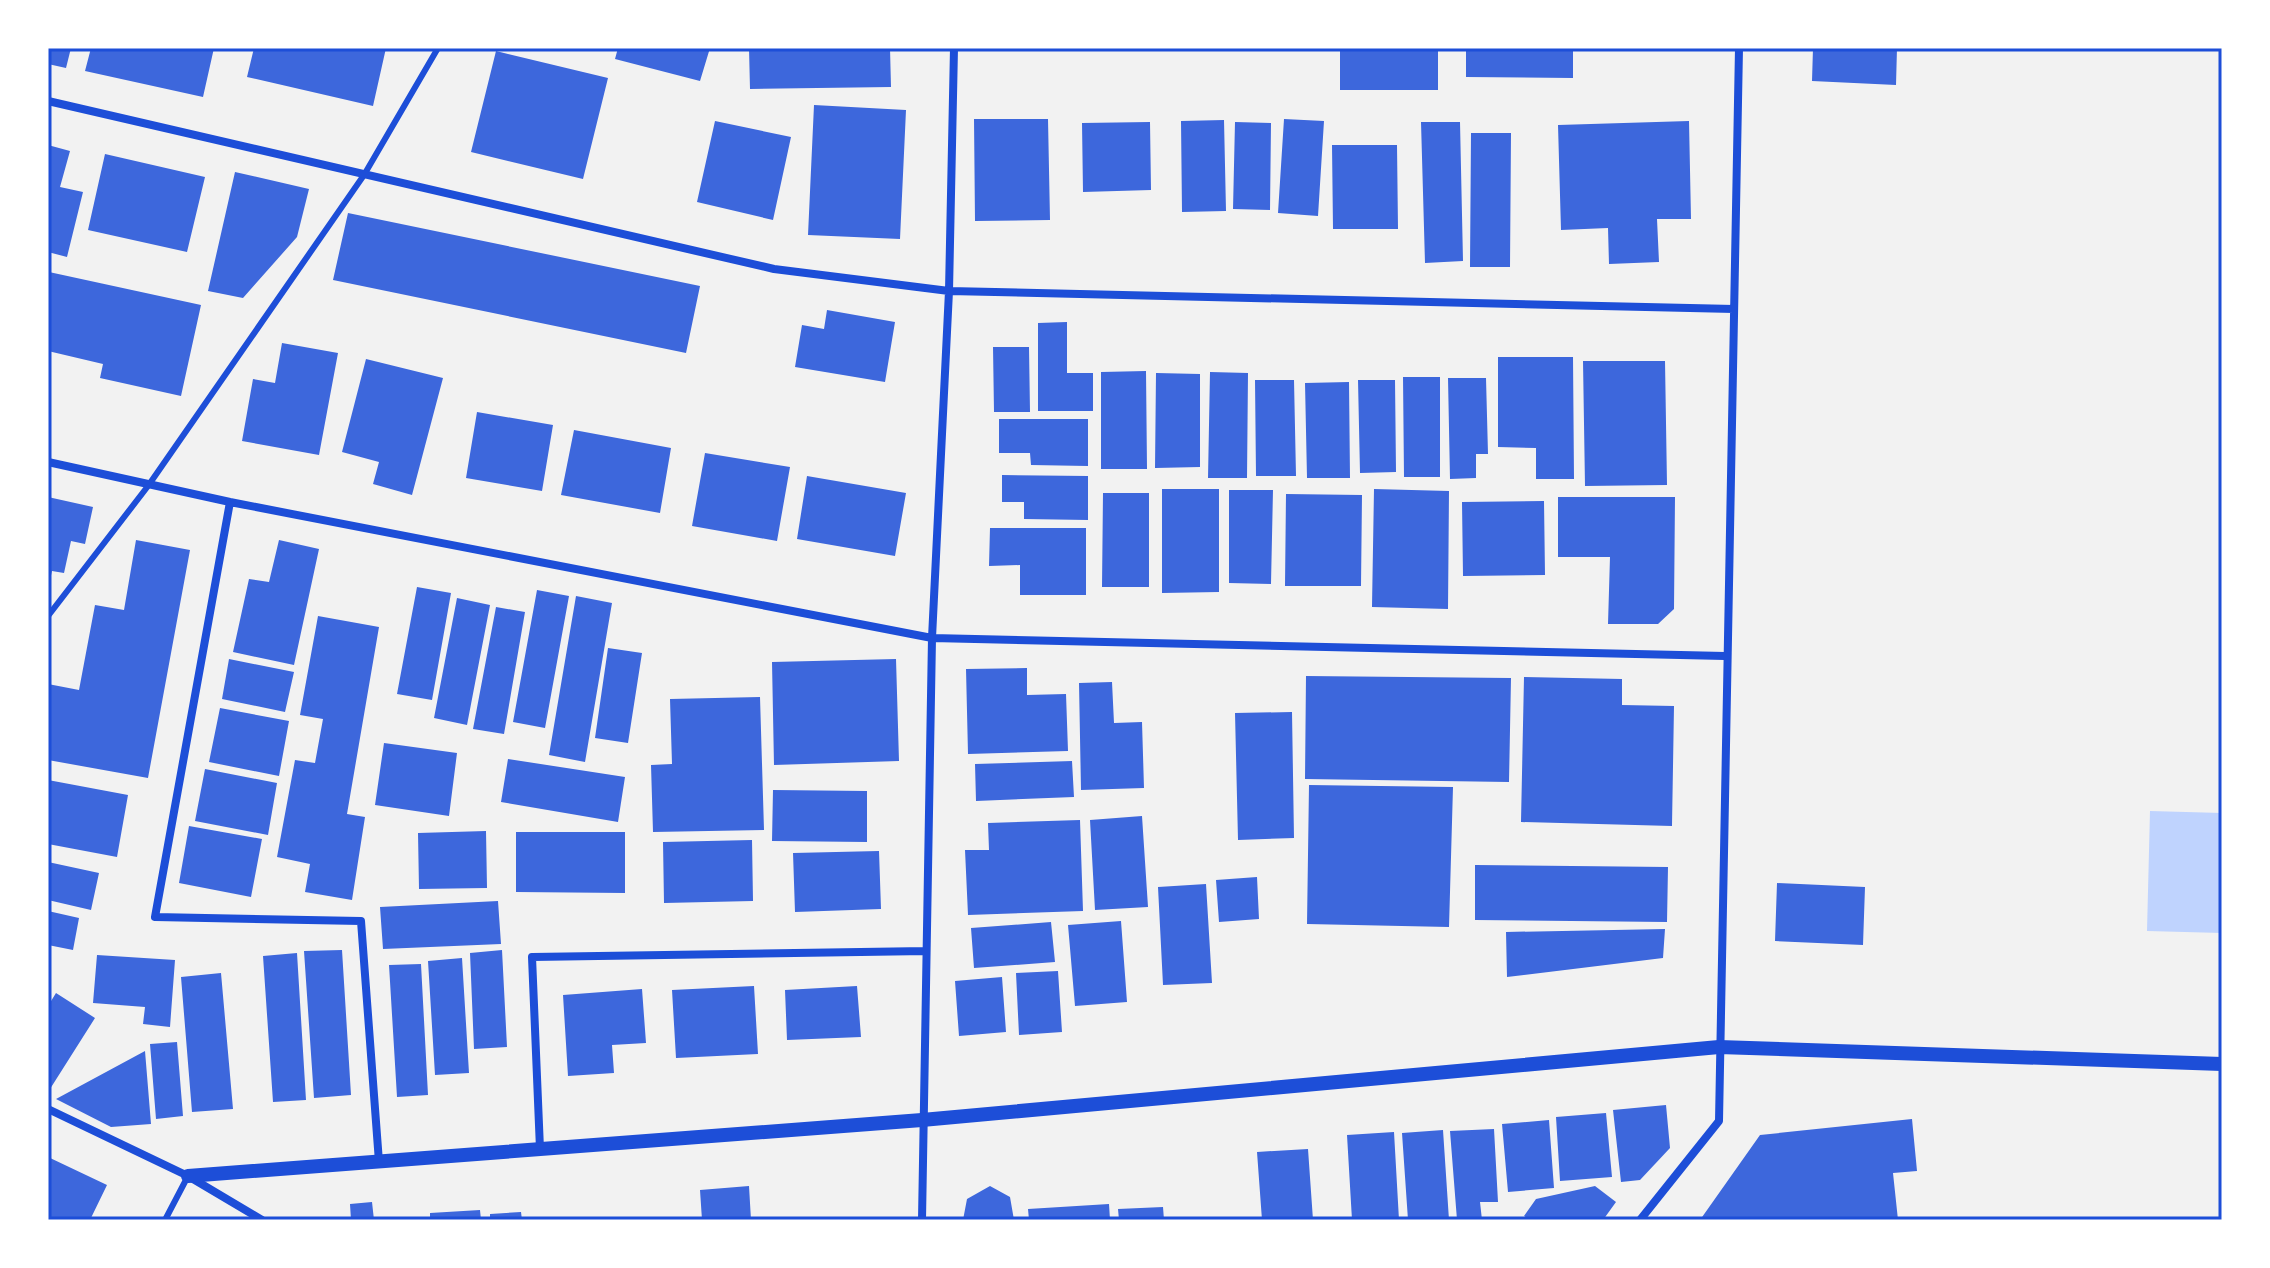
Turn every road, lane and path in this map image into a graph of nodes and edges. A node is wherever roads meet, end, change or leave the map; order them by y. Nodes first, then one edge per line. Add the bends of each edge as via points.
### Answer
1 (438, 48) edge
2 (954, 48) edge
3 (1739, 48) edge
4 (48, 101) edge
5 (364, 175) junction
6 (949, 291) junction
7 (1734, 309) junction
8 (48, 462) edge
9 (148, 486) junction
10 (230, 502) junction
11 (48, 616) edge
12 (932, 638) junction
13 (1725, 656) junction
14 (926, 951) junction
15 (1719, 1047) junction
16 (2222, 1064) edge
17 (48, 1109) edge
18 (922, 1120) junction
19 (540, 1149) junction
20 (379, 1162) junction
21 (188, 1176) junction
22 (165, 1220) edge
23 (262, 1220) edge
24 (922, 1220) edge
25 (1640, 1220) edge

1 - 5 lane
2 - 6 street
3 - 7 street
4 - 5 street
5 - 6 street via 774,269
5 - 9 lane
6 - 7 street
6 - 12 street
7 - 13 street
8 - 9 street
9 - 10 street
9 - 11 lane
10 - 12 street
10 - 20 street via 155,917 361,921
12 - 13 street
12 - 14 street
13 - 15 street
14 - 18 street
14 - 19 street via 532,957
15 - 16 street
15 - 18 street
15 - 25 street via 1719,1121
17 - 21 street
18 - 19 street
18 - 24 street
19 - 20 street
20 - 21 street
21 - 22 lane
21 - 23 street

